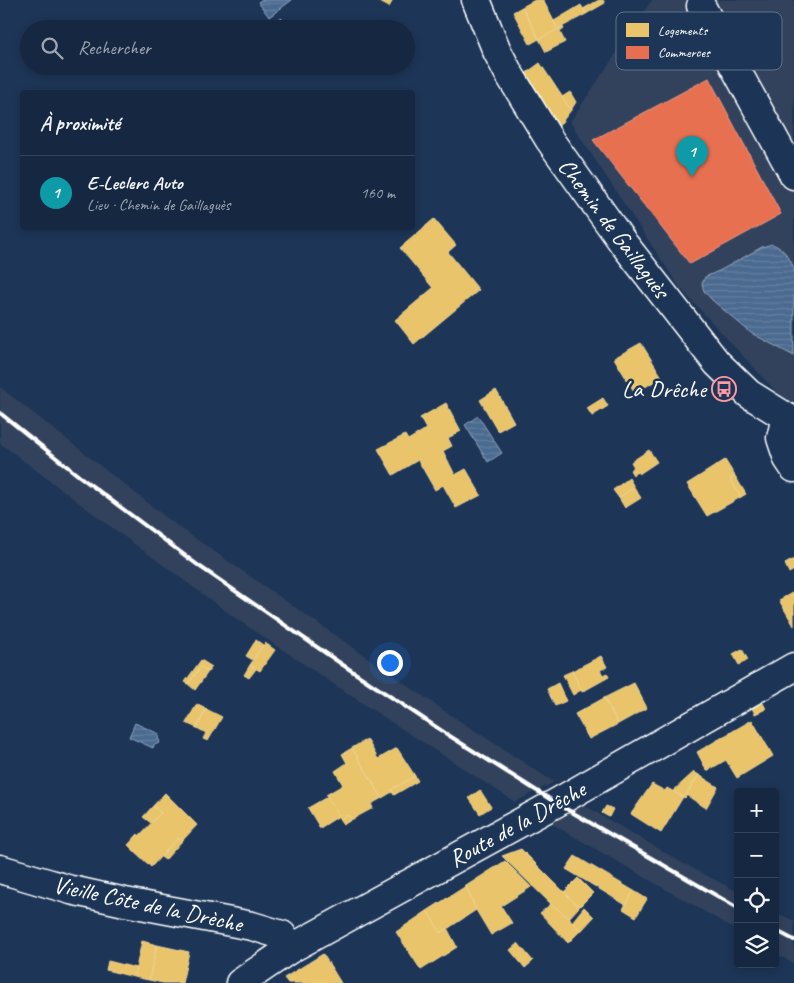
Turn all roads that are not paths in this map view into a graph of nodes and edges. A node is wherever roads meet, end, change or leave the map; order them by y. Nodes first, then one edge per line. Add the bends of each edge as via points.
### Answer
1 (476, 0) edge
2 (701, 6) dead end
3 (704, 12) edge
4 (736, 70) edge
5 (794, 175) edge
6 (790, 420) edge
7 (794, 468) edge
8 (794, 667) edge
9 (0, 869) edge
10 (290, 949) junction
11 (240, 983) edge

1 - 6 street, Chemin de Gaillaguès via 496,51 523,97 624,244 717,364 749,394
2 - 3 street
4 - 5 street
6 - 7 street via 781,438
8 - 10 street, Route de la Drêche
9 - 10 street, Vieille Côte de la Drèche via 71,890 252,926 282,936
10 - 11 street, Route de la Drêche

